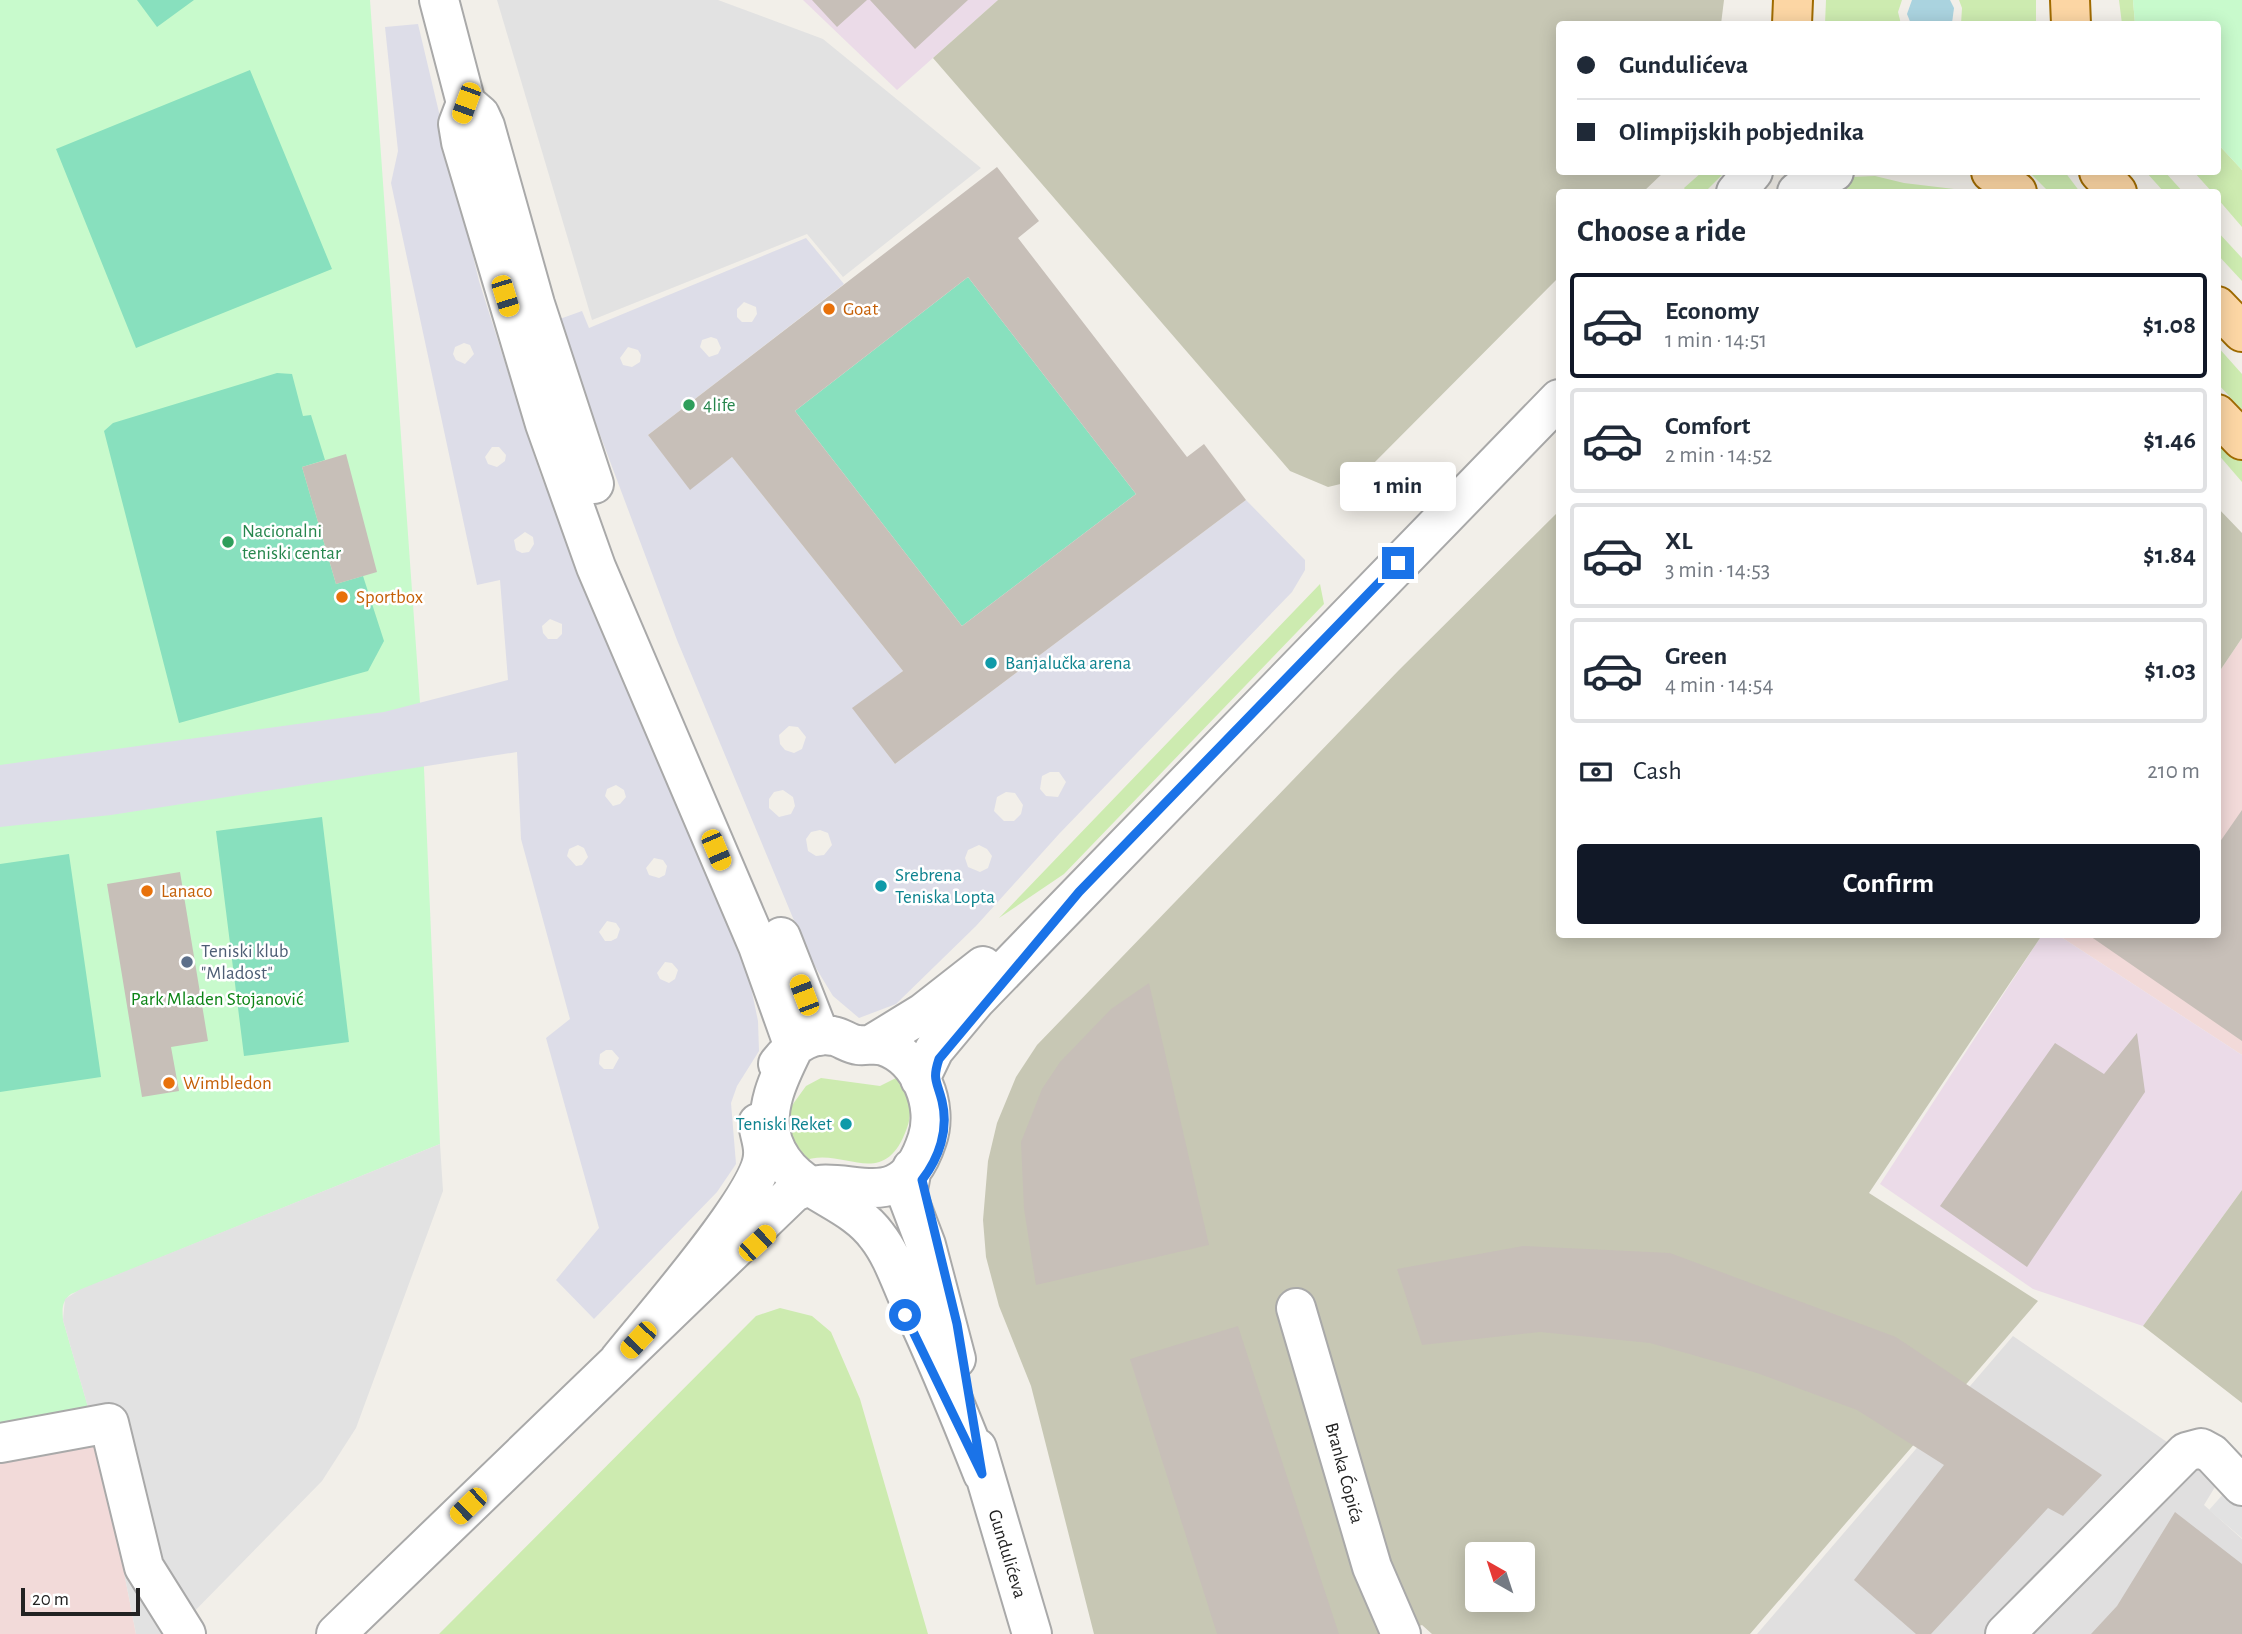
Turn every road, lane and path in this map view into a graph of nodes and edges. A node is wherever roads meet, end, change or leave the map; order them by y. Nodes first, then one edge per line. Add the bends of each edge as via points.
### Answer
1 (439, 0) edge
2 (1793, 0) edge
3 (1792, 21) edge
4 (1751, 175) edge
5 (1827, 175) edge
6 (1995, 175) edge
7 (2102, 175) edge
8 (1739, 189) edge
9 (1801, 189) edge
10 (2013, 189) edge
11 (2114, 189) edge
12 (2221, 310) edge
13 (2242, 332) edge
14 (1556, 402) edge
15 (2221, 418) edge
16 (2242, 440) edge
17 (1079, 892) junction
18 (807, 1041) junction
19 (882, 1046) junction
20 (927, 1077) junction
21 (775, 1091) junction
22 (769, 1150) junction
23 (913, 1181) junction
24 (816, 1198) junction
25 (1296, 1308) dead end
26 (619, 1360) junction
27 (0, 1444) edge
28 (982, 1474) junction
29 (2242, 1486) edge
30 (186, 1634) edge
31 (336, 1634) edge
32 (1032, 1634) edge
33 (1401, 1634) edge
34 (2005, 1634) edge

1 - 18 street via 466,103 458,124 461,142 545,424 596,567 758,946
2 - 3 main road
4 - 8 street
5 - 9 street
6 - 10 main road
7 - 11 main road
12 - 13 main road
14 - 17 street
15 - 16 main road
17 - 19 street
17 - 20 street
18 - 19 street via 832,1036 856,1045
18 - 21 street
18 - 22 street via 769,1075 762,1095 758,1125
19 - 20 street
19 - 21 street via 876,1058 863,1060 809,1056
20 - 23 street via 943,1103 943,1135 934,1164
21 - 22 street
22 - 24 street
22 - 26 street via 737,1210
23 - 24 street via 889,1204
23 - 28 street, Gundulićeva via 957,1324
24 - 26 street
24 - 28 street, Gundulićeva via 860,1232 870,1246
25 - 33 street, Branka Ćopića via 1371,1567
26 - 31 street
27 - 30 street via 109,1423 144,1567
28 - 32 street, Gundulićeva
29 - 34 street via 2212,1454 2201,1448 2186,1452

